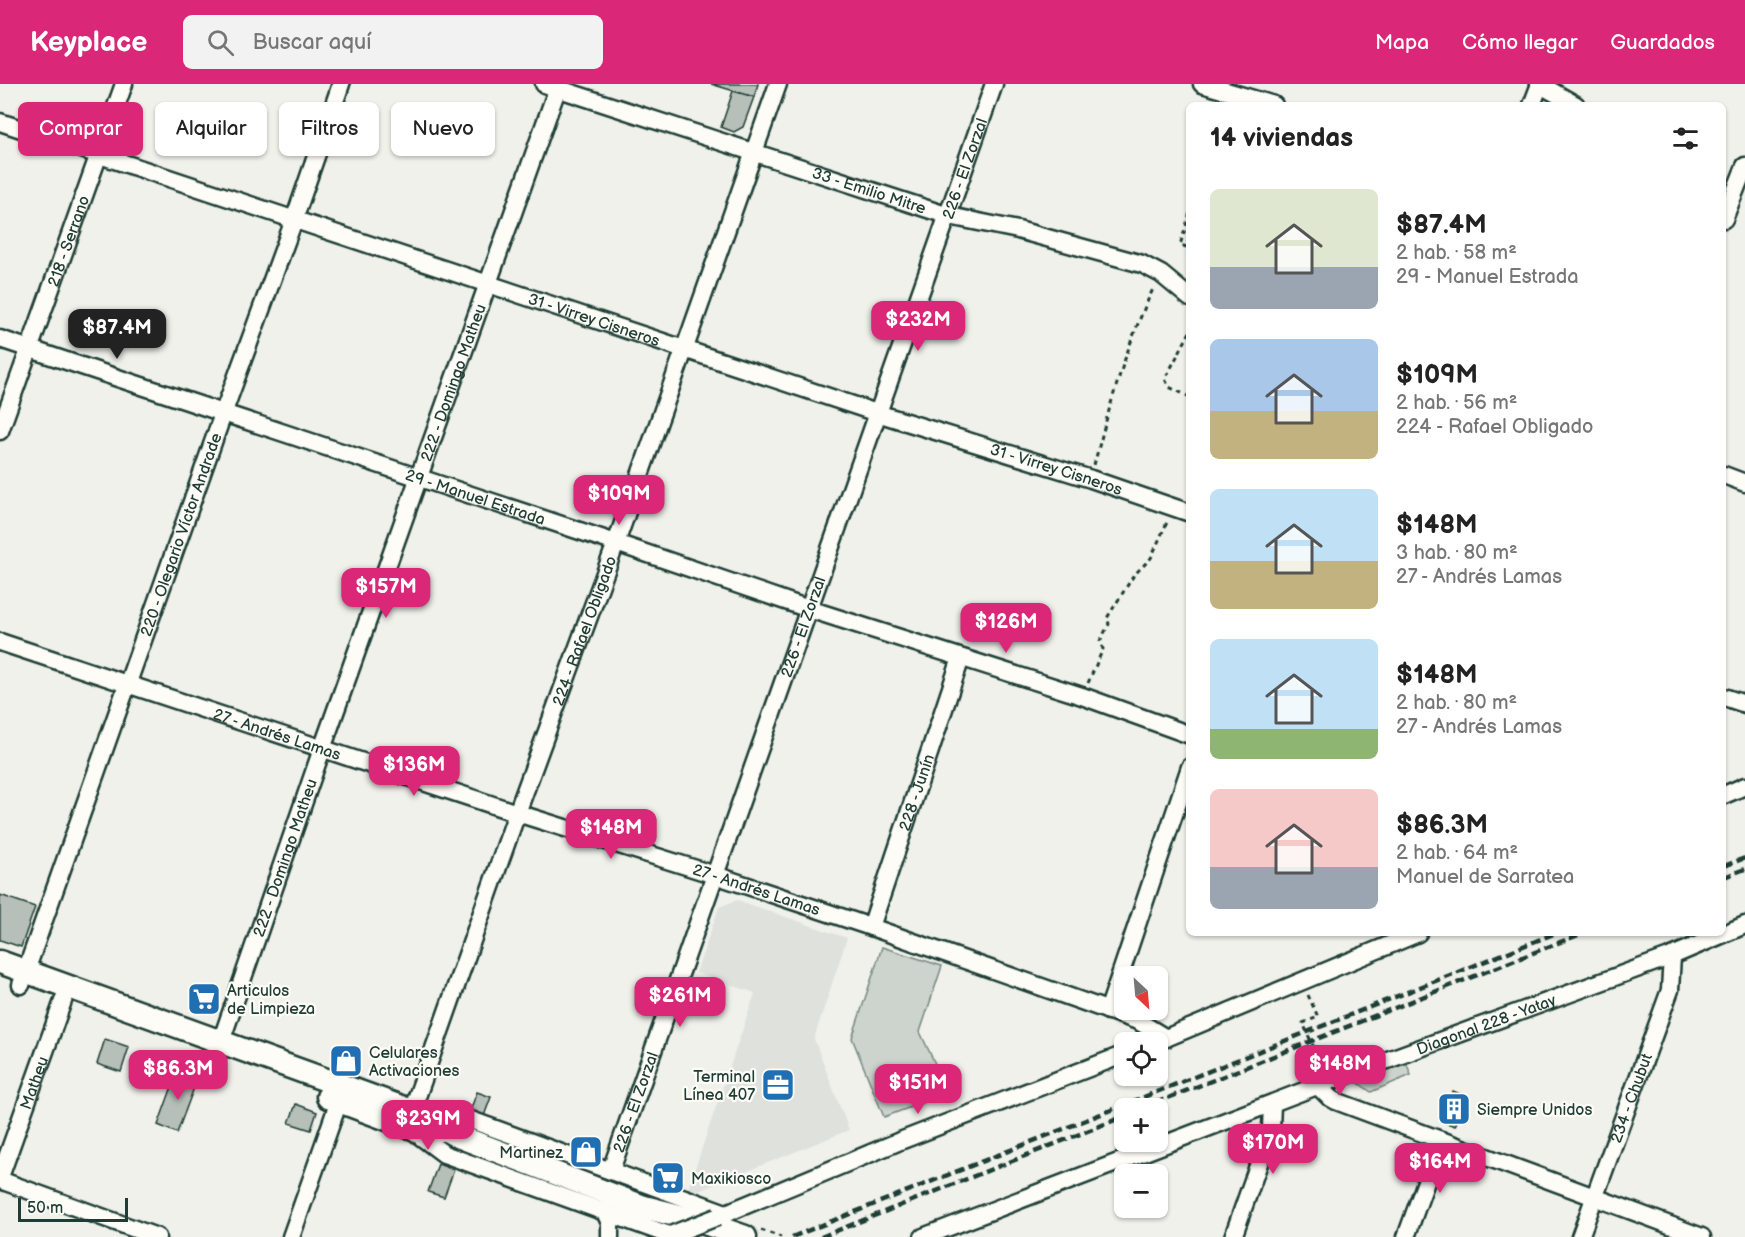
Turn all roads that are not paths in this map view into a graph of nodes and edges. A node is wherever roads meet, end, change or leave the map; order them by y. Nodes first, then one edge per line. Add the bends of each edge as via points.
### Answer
1 (124, 84) edge
2 (341, 84) edge
3 (778, 84) edge
4 (994, 84) edge
5 (1202, 84) edge
6 (1540, 84) edge
7 (553, 85) edge
8 (117, 102) edge
9 (1264, 102) edge
10 (1533, 102) edge
11 (1571, 102) edge
12 (0, 122) edge
13 (18, 128) edge
14 (753, 153) junction
15 (97, 156) edge
16 (104, 156) edge
17 (1745, 166) edge
18 (1734, 195) edge
19 (1726, 214) edge
20 (949, 216) junction
21 (294, 220) junction
22 (487, 284) junction
23 (1186, 295) edge
24 (0, 339) edge
25 (29, 348) junction
26 (684, 348) junction
27 (877, 413) junction
28 (223, 414) junction
29 (0, 431) edge
30 (1726, 477) edge
31 (418, 479) junction
32 (1745, 483) edge
33 (1186, 512) edge
34 (616, 543) junction
35 (809, 609) junction
36 (0, 642) edge
37 (961, 658) junction
38 (127, 684) junction
39 (1726, 698) edge
40 (1745, 704) edge
41 (1186, 734) edge
42 (322, 749) junction
43 (1186, 779) edge
44 (1745, 786) edge
45 (1726, 794) edge
46 (517, 813) junction
47 (715, 875) junction
48 (1745, 926) edge
49 (871, 927) junction
50 (1726, 934) edge
51 (1411, 936) edge
52 (1721, 936) edge
53 (1672, 956) junction
54 (0, 962) edge
55 (16, 978) edge
56 (66, 994) junction
57 (1108, 1011) junction
58 (1151, 1032) edge
59 (1168, 1037) edge
60 (219, 1048) junction
61 (1114, 1058) edge
62 (1317, 1077) junction
63 (339, 1101) junction
64 (1272, 1104) junction
65 (410, 1119) junction
66 (1441, 1140) junction
67 (611, 1170) junction
68 (0, 1178) edge
69 (1594, 1198) junction
70 (644, 1207) junction
71 (604, 1210) junction
72 (722, 1215) junction
73 (668, 1235) edge
74 (157, 1237) edge
75 (291, 1237) edge
76 (610, 1237) edge
77 (702, 1237) edge
78 (744, 1237) edge
79 (923, 1237) edge
80 (1233, 1237) edge
81 (1406, 1237) edge
82 (1580, 1237) edge
83 (1702, 1237) edge

1 - 8 street, 218 - Serrano
2 - 21 street, 220 - Olegario Víctor Andrade
3 - 14 street, 224 - Rafael Obligado
4 - 20 street, 226 - El Zorzal
5 - 9 street
6 - 10 street
6 - 11 street
7 - 14 street, 33 - Emilio Mitre
7 - 22 street, 222 - Domingo Matheu
12 - 13 street, 31 - Virrey Cisneros
14 - 20 street, 33 - Emilio Mitre
14 - 26 street, 224 - Rafael Obligado
15 - 25 street, 218 - Serrano
16 - 21 street, 31 - Virrey Cisneros
17 - 18 street
18 - 19 street
20 - 23 street, 33 - Emilio Mitre via 1018,230 1142,264
20 - 27 street, 226 - El Zorzal
21 - 22 street, 31 - Virrey Cisneros
21 - 28 street, 220 - Olegario Víctor Andrade
22 - 26 street, 31 - Virrey Cisneros
22 - 31 street, 222 - Domingo Matheu
24 - 25 street, 29 - Manuel Estrada
25 - 28 street, 29 - Manuel Estrada
25 - 29 street, 218 - Serrano
26 - 27 street, 31 - Virrey Cisneros
26 - 34 street, 224 - Rafael Obligado
27 - 33 street, 31 - Virrey Cisneros
27 - 35 street, 226 - El Zorzal
28 - 31 street, 29 - Manuel Estrada
28 - 38 street, 220 - Olegario Víctor Andrade
30 - 32 street
31 - 34 street, 29 - Manuel Estrada
31 - 42 street, 222 - Domingo Matheu
34 - 35 street, 29 - Manuel Estrada
34 - 46 street, 224 - Rafael Obligado
35 - 37 street, 29 - Manuel Estrada
35 - 47 street, 226 - El Zorzal
36 - 38 street, 27 - Andrés Lamas
37 - 41 street, 29 - Manuel Estrada
37 - 49 street, 228 - Junín
38 - 42 street, 27 - Andrés Lamas
38 - 55 street, 220 - Olegario Víctor Andrade
39 - 40 street
42 - 46 street, 27 - Andrés Lamas
42 - 60 street, 222 - Domingo Matheu
43 - 57 street
44 - 45 street
46 - 47 street, 27 - Andrés Lamas
46 - 65 street, 224 - Rafael Obligado
47 - 49 street, 27 - Andrés Lamas
47 - 67 street, 226 - El Zorzal
48 - 50 street, Diagonal 228 - Yatay
49 - 57 street, 27 - Andrés Lamas
51 - 59 street
52 - 53 street, Diagonal 228 - Yatay
53 - 62 street, Diagonal 228 - Yatay
53 - 69 street, 234 - Chubut via 1670,990
54 - 55 main road
55 - 56 main road
56 - 60 main road
56 - 68 street, Matheu
57 - 58 street, 27 - Andrés Lamas via 1138,1021
60 - 63 main road
60 - 65 main road
61 - 72 street
62 - 64 street, Diagonal 228 - Yatay
62 - 66 street via 1329,1097 1336,1101
63 - 65 main road
63 - 75 street
64 - 79 street, Diagonal 228 - Yatay
64 - 80 street via 1271,1129
65 - 67 street via 449,1112
65 - 70 main road
65 - 71 street via 444,1154
66 - 69 street
66 - 81 street
67 - 72 street
68 - 74 street
69 - 82 street, 234 - Chubut
69 - 83 street
70 - 77 main road
70 - 78 main road
71 - 73 street
71 - 76 street via 610,1223
72 - 73 street, bridge

